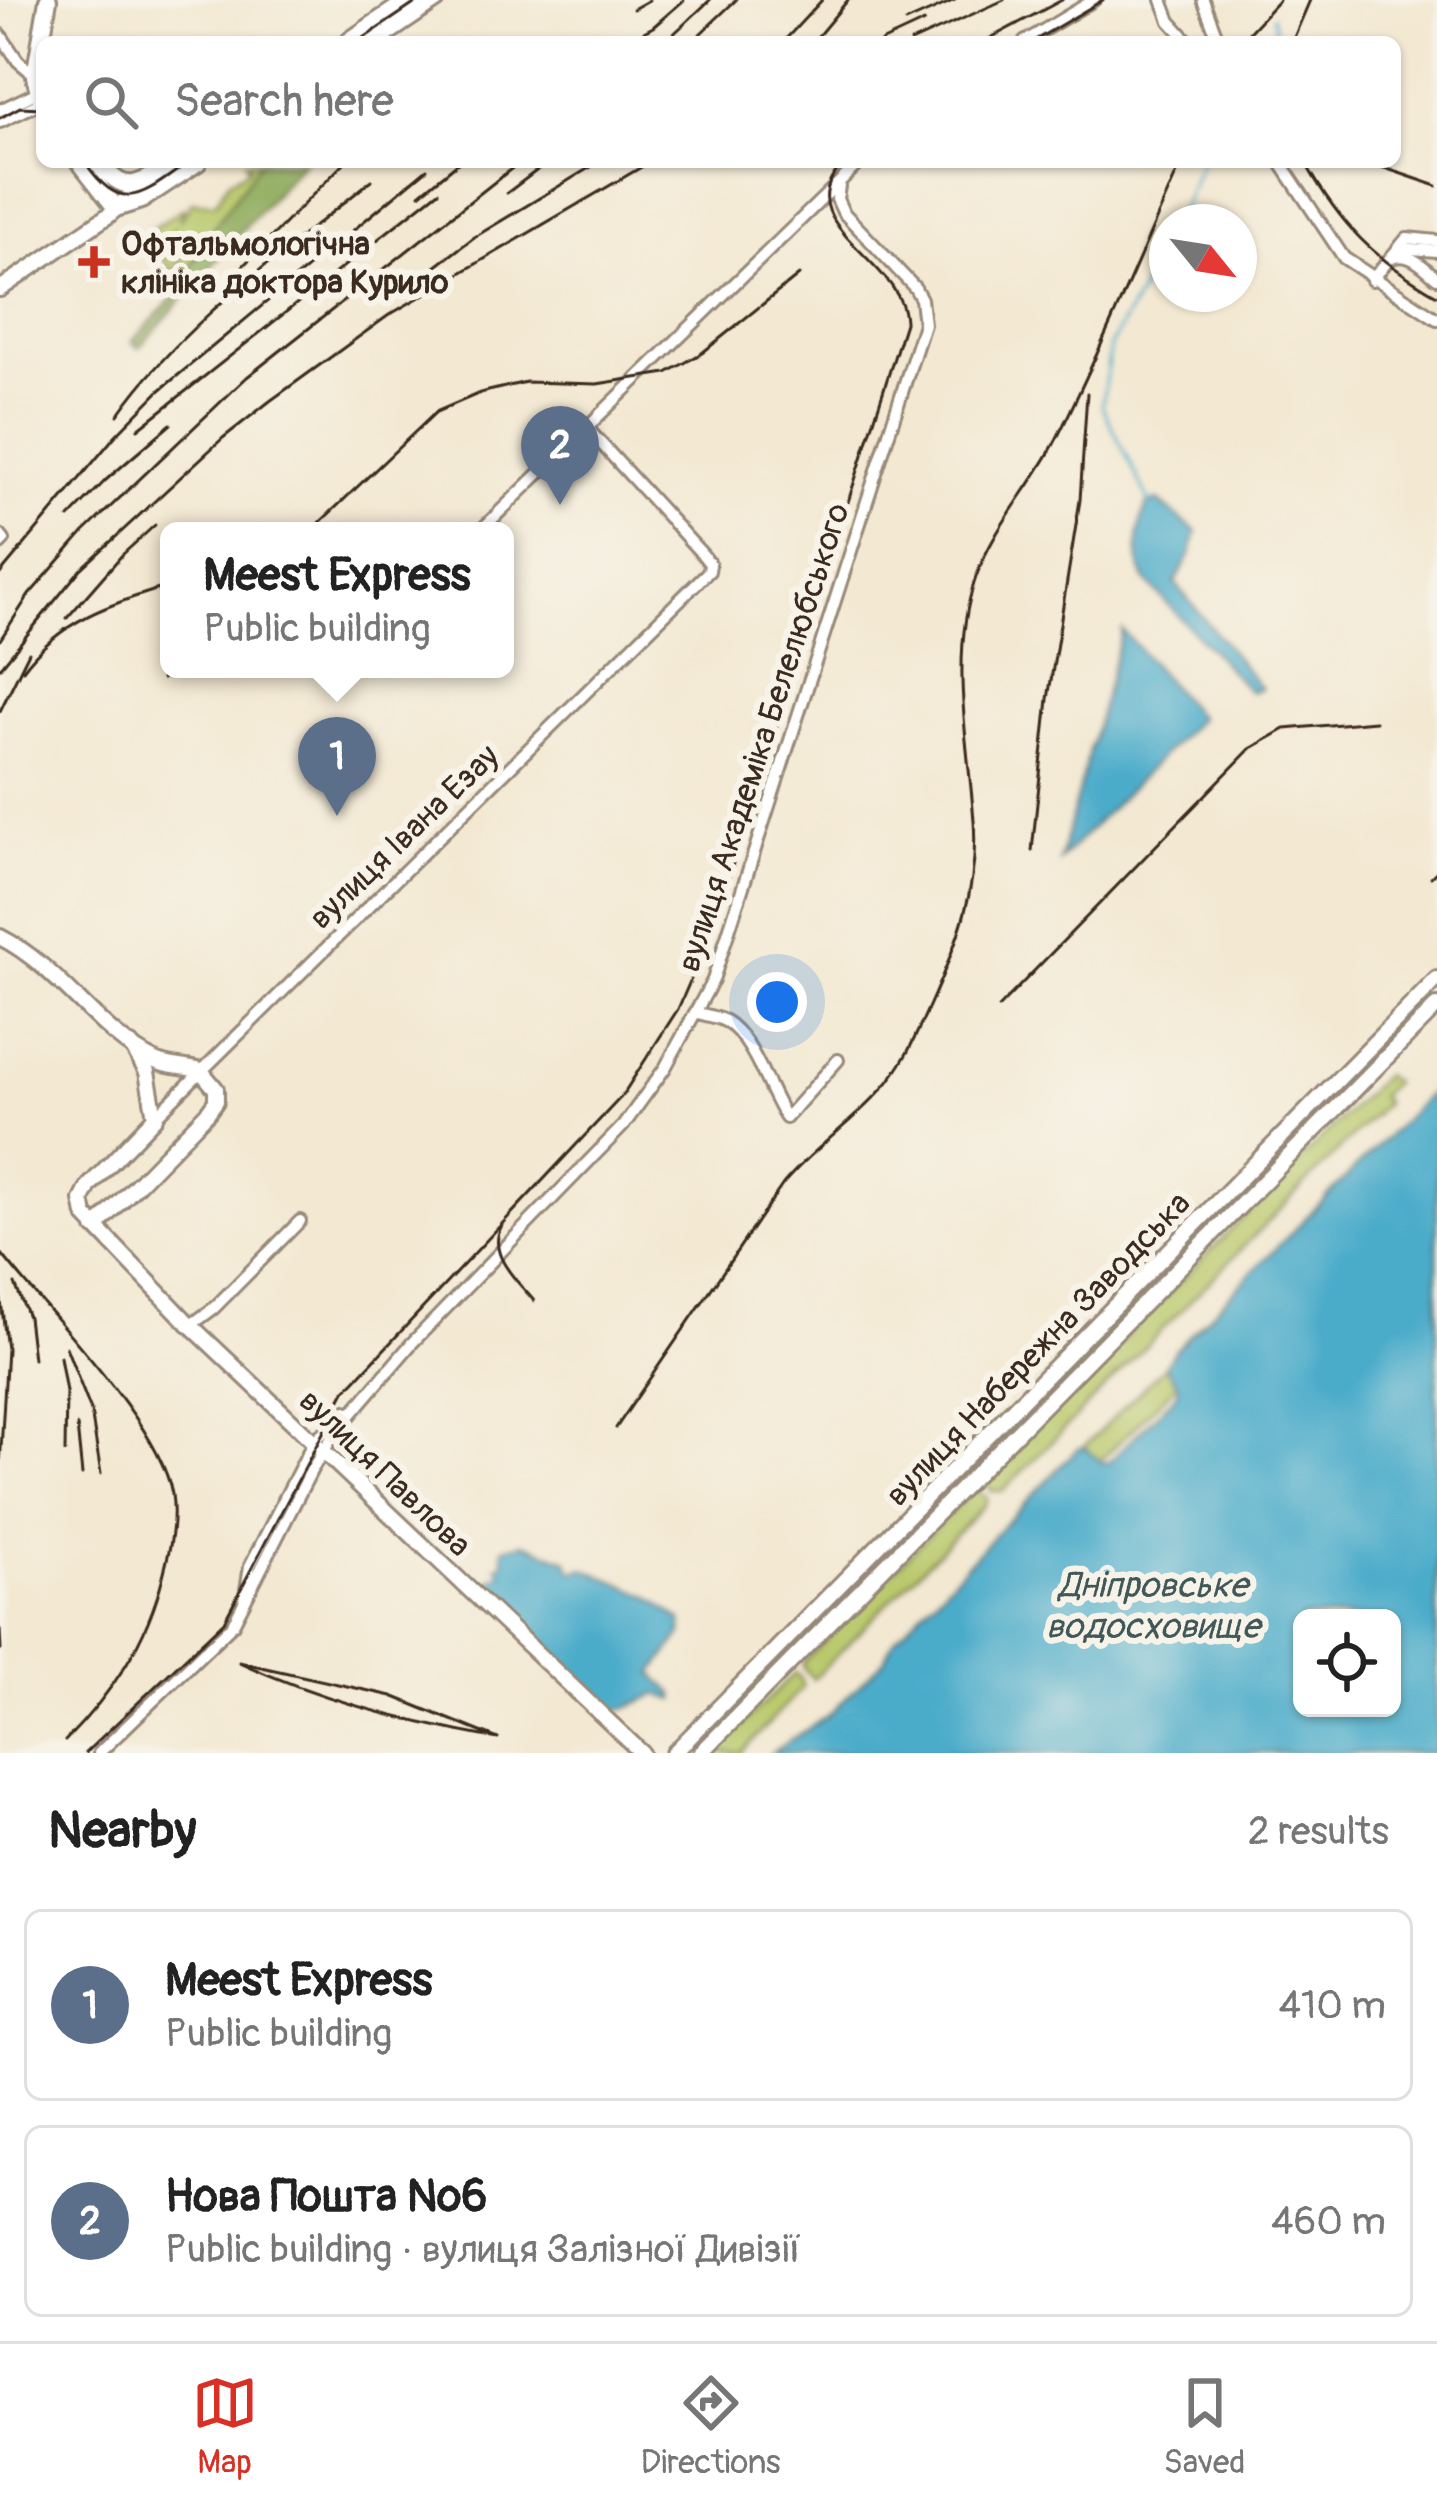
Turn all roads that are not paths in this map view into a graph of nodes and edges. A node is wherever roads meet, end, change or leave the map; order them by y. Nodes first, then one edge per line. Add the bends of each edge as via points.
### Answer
1 (48, 0) edge
2 (57, 0) edge
3 (409, 0) edge
4 (436, 0) edge
5 (1094, 0) edge
6 (1162, 0) edge
7 (1203, 0) edge
8 (0, 34) edge
9 (45, 36) edge
10 (50, 36) edge
11 (357, 36) edge
12 (383, 36) edge
13 (1034, 36) edge
14 (1184, 36) edge
15 (1217, 36) edge
16 (36, 85) edge
17 (36, 92) edge
18 (36, 93) edge
19 (0, 110) edge
20 (0, 122) edge
21 (85, 168) edge
22 (104, 168) edge
23 (164, 168) edge
24 (190, 168) edge
25 (855, 168) edge
26 (1284, 168) edge
27 (145, 181) junction
28 (839, 186) junction
29 (116, 208) junction
30 (1437, 241) edge
31 (1398, 248) junction
32 (1437, 251) edge
33 (1388, 260) junction
34 (1437, 278) edge
35 (1372, 280) junction
36 (0, 289) edge
37 (1437, 319) edge
38 (586, 427) junction
39 (489, 522) edge
40 (0, 937) edge
41 (1437, 979) edge
42 (1437, 1006) edge
43 (697, 1013) junction
44 (131, 1046) junction
45 (838, 1060) dead end
46 (202, 1071) junction
47 (155, 1118) junction
48 (300, 1221) dead end
49 (95, 1228) junction
50 (191, 1325) junction
51 (318, 1446) junction
52 (98, 1753) edge
53 (642, 1753) edge
54 (674, 1753) edge
55 (701, 1753) edge

1 - 9 highway
2 - 10 highway
3 - 11 highway
4 - 12 highway
5 - 13 street
6 - 14 street
7 - 15 street
8 - 16 street
17 - 19 street
18 - 20 street
21 - 29 highway
22 - 27 highway via 130,185
22 - 29 main road
23 - 27 highway
24 - 29 highway
25 - 28 street
26 - 35 street via 1335,248
27 - 29 main road
28 - 38 street
28 - 43 street, вулиця Академіка Белелюбського via 847,217 916,288 924,324 733,925
29 - 36 main road
30 - 31 street via 1407,238
31 - 32 street
31 - 33 street
33 - 34 street via 1406,256
33 - 35 street
35 - 37 street
38 - 39 street
38 - 46 street, вулиця Івана Езау via 704,555 709,571
40 - 44 main road via 36,959
41 - 54 main road, вулиця Набережна Заводська
42 - 55 main road, вулиця Набережна Заводська
43 - 45 street via 731,1026 786,1118
43 - 51 street, вулиця Академіка Белелюбського via 623,1126
44 - 46 main road via 167,1066
44 - 47 main road via 147,1072
46 - 47 street, вулиця Івана Езау
46 - 49 main road via 216,1089 214,1106
47 - 49 main road, вулиця Івана Езау via 85,1193 82,1208
48 - 50 street
49 - 50 main road, вулиця Павлова
50 - 51 main road, вулиця Павлова
51 - 52 street, вулиця Академіка Белелюбського via 250,1566 244,1606 216,1643
51 - 53 main road, вулиця Павлова

